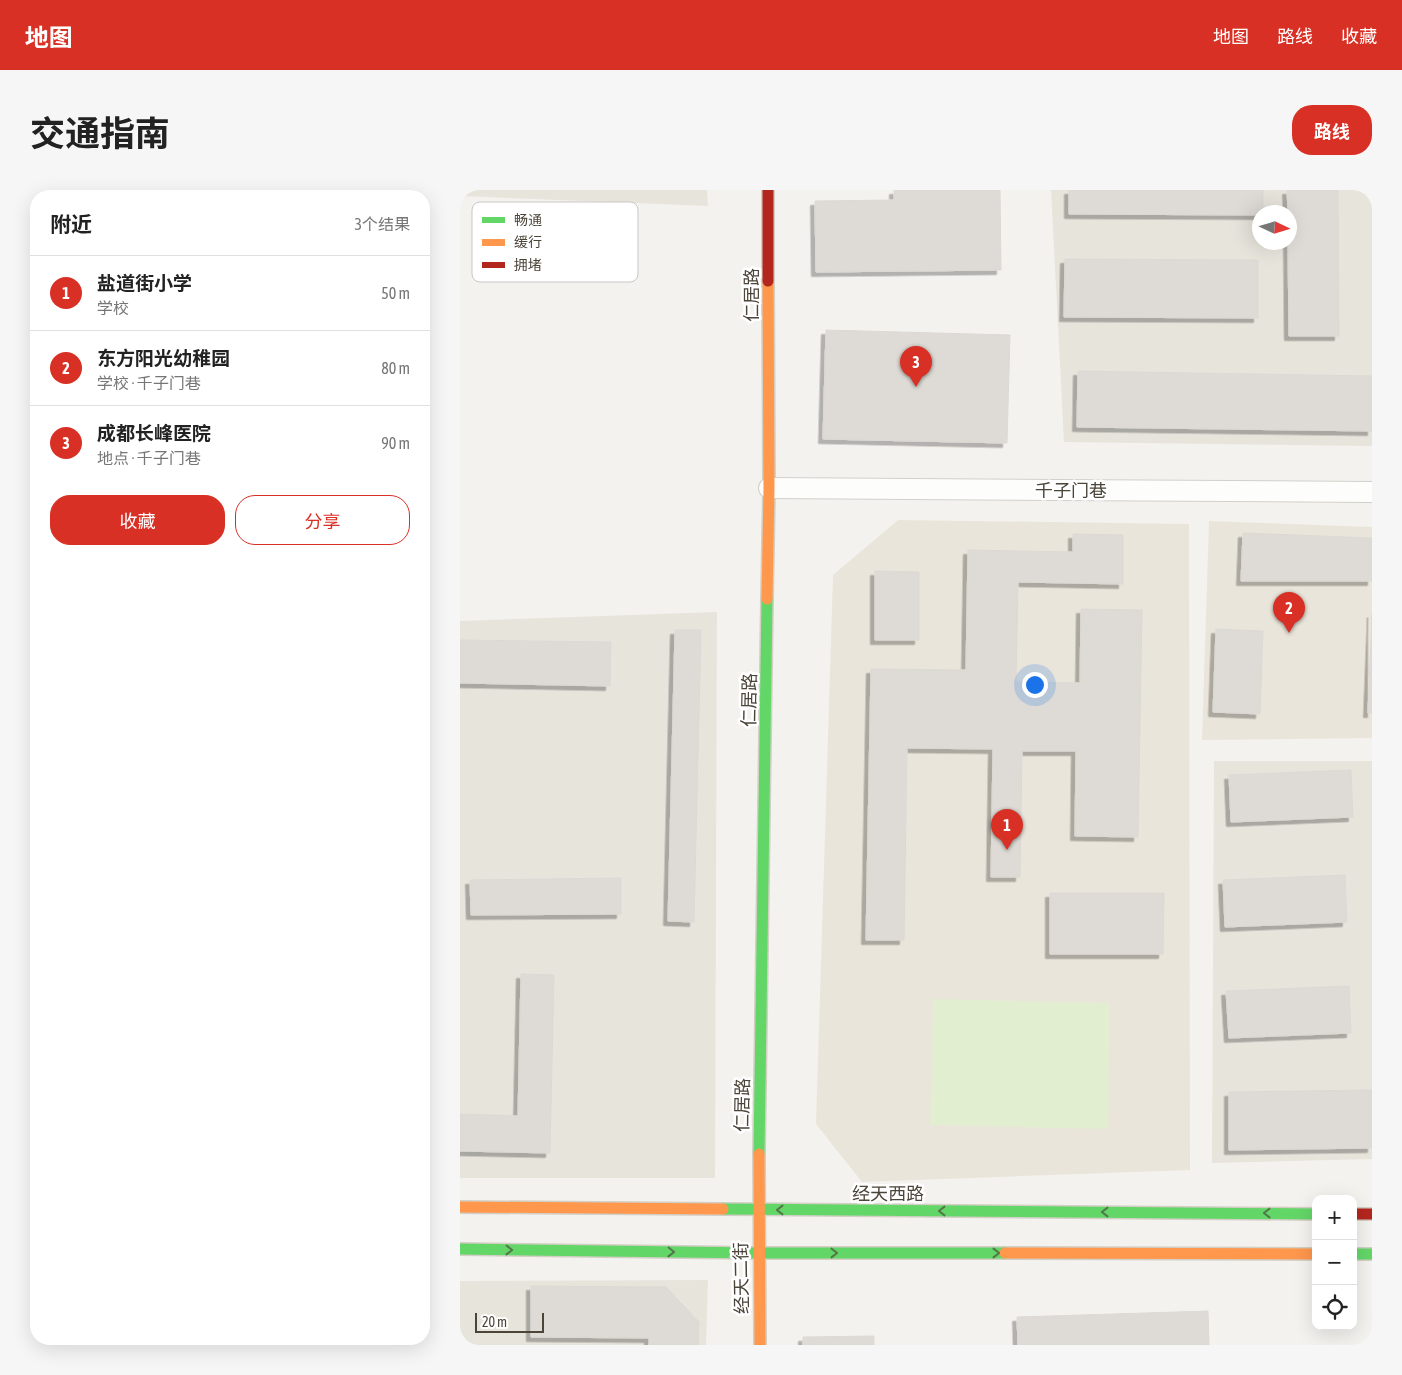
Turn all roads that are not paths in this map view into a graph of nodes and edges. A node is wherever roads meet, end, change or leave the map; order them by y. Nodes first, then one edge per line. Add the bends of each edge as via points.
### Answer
1 (768, 190) edge
2 (769, 488) junction
3 (1372, 492) edge
4 (460, 1207) edge
5 (758, 1210) junction
6 (1312, 1214) edge
7 (1357, 1214) edge
8 (1372, 1214) edge
9 (460, 1249) edge
10 (758, 1253) junction
11 (1312, 1254) edge
12 (1357, 1254) edge
13 (1372, 1254) edge
14 (760, 1345) edge

1 - 2 street, 仁居路
2 - 3 street, 千子门巷
2 - 5 street, 仁居路
4 - 5 street, 经天西路
6 -> 5 street, 经天西路
5 - 10 street, 经天二街
7 - 8 street
9 -> 10 street
10 -> 11 street
10 - 14 street, 经天二街
12 - 13 street

